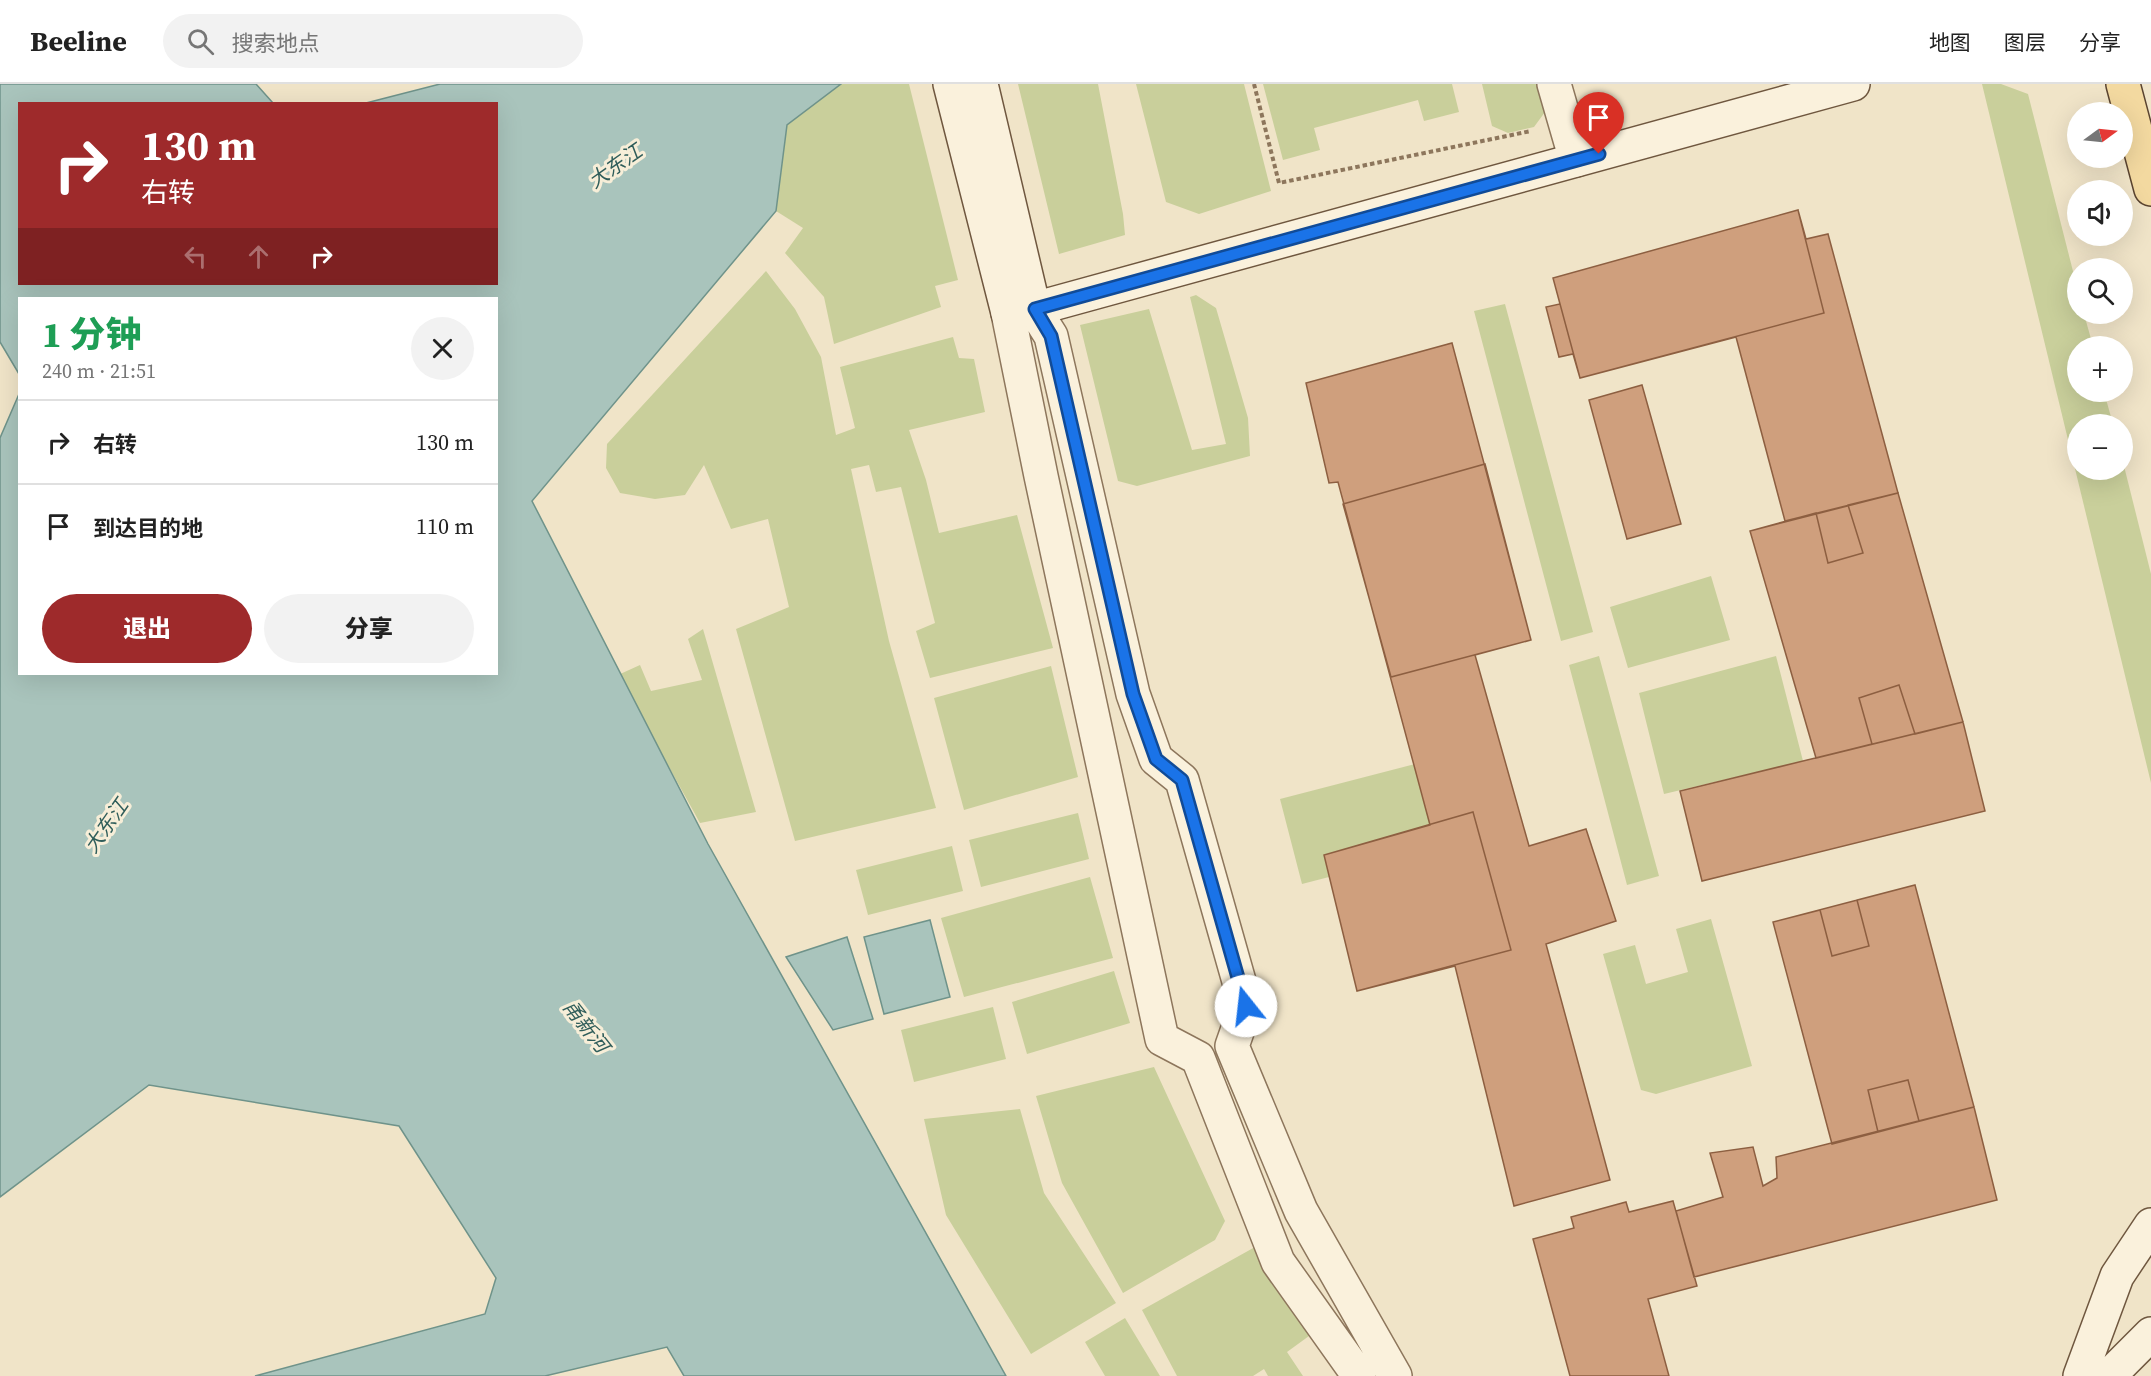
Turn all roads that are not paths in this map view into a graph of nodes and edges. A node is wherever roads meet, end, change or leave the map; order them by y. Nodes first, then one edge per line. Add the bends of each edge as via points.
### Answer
1 (950, 84) edge
2 (981, 84) edge
3 (1554, 84) edge
4 (1784, 84) edge
5 (1853, 84) edge
6 (2123, 84) edge
7 (1570, 142) junction
8 (2151, 189) edge
9 (1019, 302) junction
10 (2151, 1225) edge
11 (2151, 1334) edge
12 (1359, 1376) edge
13 (1395, 1376) edge
14 (2080, 1376) edge
15 (2109, 1376) edge

1 - 9 street
2 - 9 street
3 - 7 street
4 - 7 street
5 - 7 street
6 - 8 main road
7 - 9 street
9 - 12 street via 1045,498 1162,1039 1198,1058 1278,1262
9 - 13 street via 1051,336 1133,694 1156,759 1182,780 1246,1006 1232,1046 1301,1211
10 - 14 street via 2117,1276
11 - 15 street

